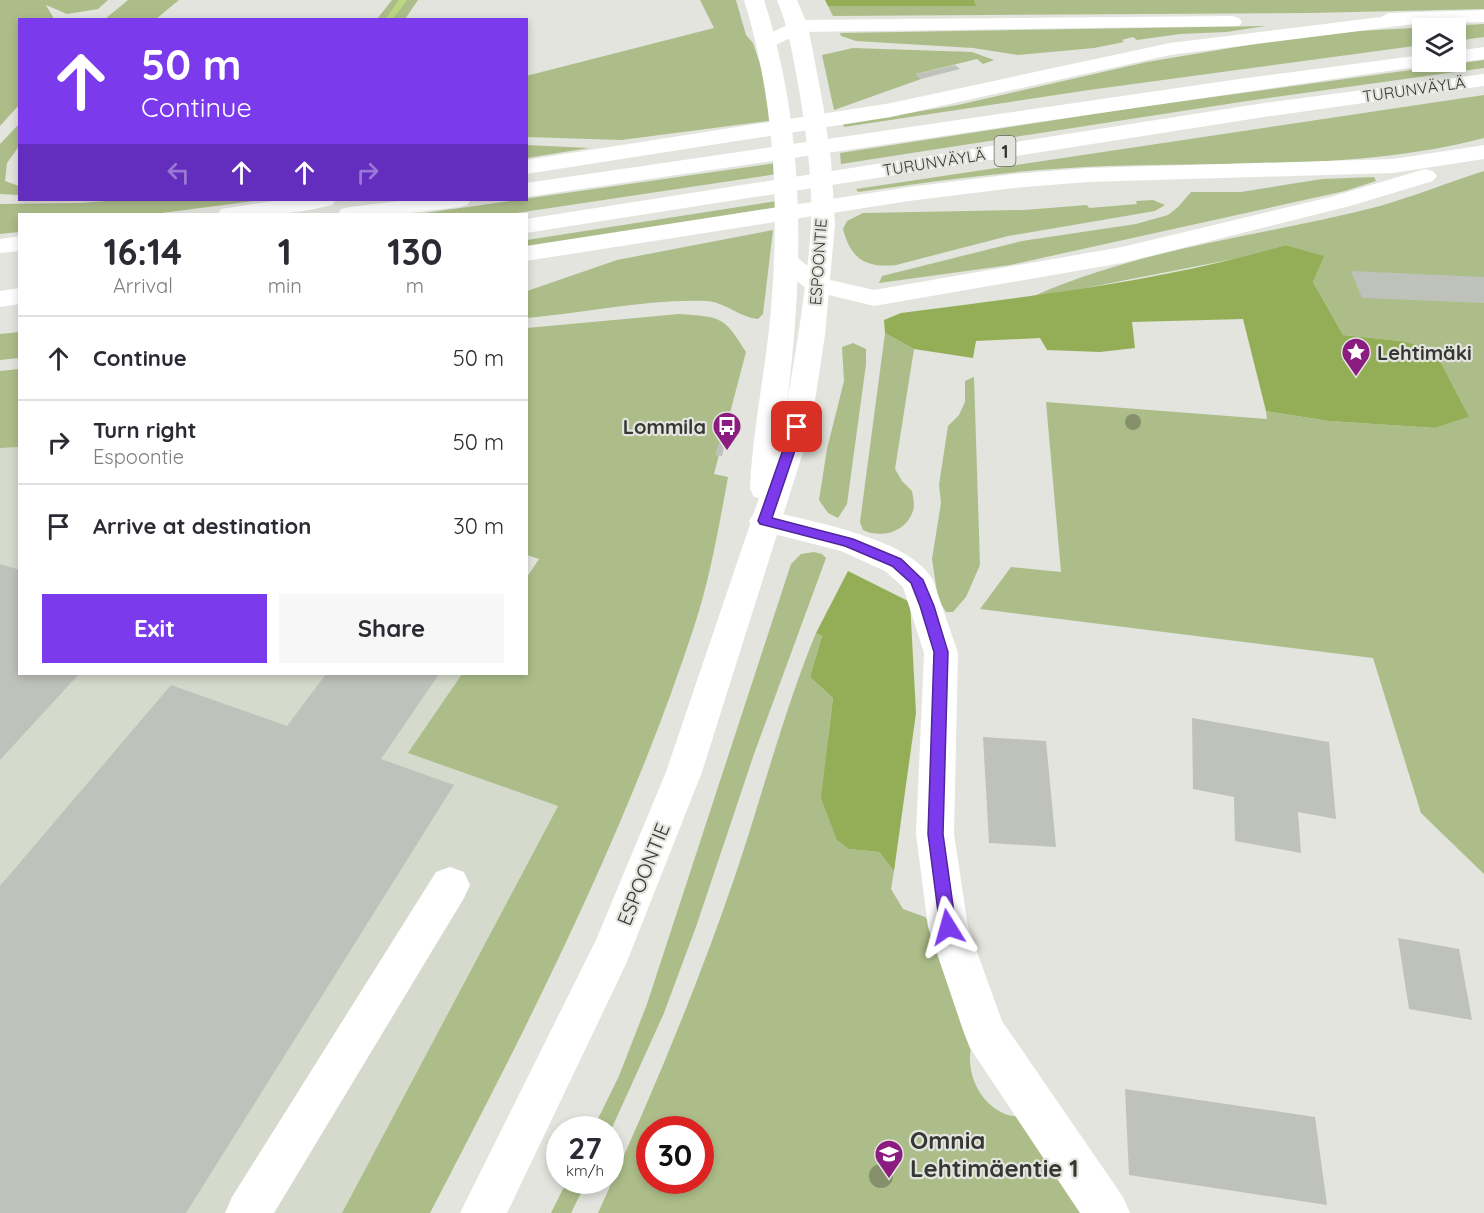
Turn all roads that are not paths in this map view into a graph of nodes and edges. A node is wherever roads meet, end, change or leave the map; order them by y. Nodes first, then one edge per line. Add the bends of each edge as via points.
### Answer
1 (754, 0) edge
2 (787, 0) edge
3 (1484, 16) edge
4 (1411, 19) junction
5 (798, 26) junction
6 (767, 42) junction
7 (1484, 53) edge
8 (1466, 55) edge
9 (1412, 62) edge
10 (1484, 80) edge
11 (1484, 152) edge
12 (528, 167) edge
13 (528, 190) edge
14 (317, 201) edge
15 (451, 201) edge
16 (237, 213) edge
17 (358, 213) edge
18 (528, 226) edge
19 (18, 243) edge
20 (0, 246) edge
21 (528, 254) edge
22 (18, 257) edge
23 (0, 260) edge
24 (787, 262) junction
25 (817, 285) junction
26 (18, 296) edge
27 (0, 299) edge
28 (18, 316) edge
29 (0, 318) edge
30 (765, 521) junction
31 (450, 885) dead end
32 (248, 1213) edge
33 (483, 1213) edge
34 (1107, 1213) edge

1 - 6 main road, ESPOONTIE
2 - 5 main road, ESPOONTIE
3 - 4 main road
4 - 5 main road
4 - 12 main road via 1170,49 891,110
5 - 6 main road
5 - 25 main road, ESPOONTIE via 820,160 823,224
6 - 24 main road, ESPOONTIE via 782,109 787,164
7 - 8 main road, TURUNVÄYLÄ
9 - 13 main road, TURUNVÄYLÄ / 1
10 - 18 main road, TURUNVÄYLÄ / 1 via 1264,110
11 - 21 main road via 1335,170 1014,181
11 - 25 main road via 1402,184 1122,255 874,298
14 - 16 main road
15 - 17 main road
19 - 20 main road
22 - 23 main road
24 - 25 main road
24 - 30 main road, ESPOONTIE via 782,333 765,455
25 - 30 main road, ESPOONTIE via 797,427
26 - 27 main road
28 - 29 main road
30 - 33 main road, ESPOONTIE via 684,772 612,950
30 - 34 main road via 849,542 896,563 916,580 941,652 935,834 948,927 985,1033
31 - 32 main road

